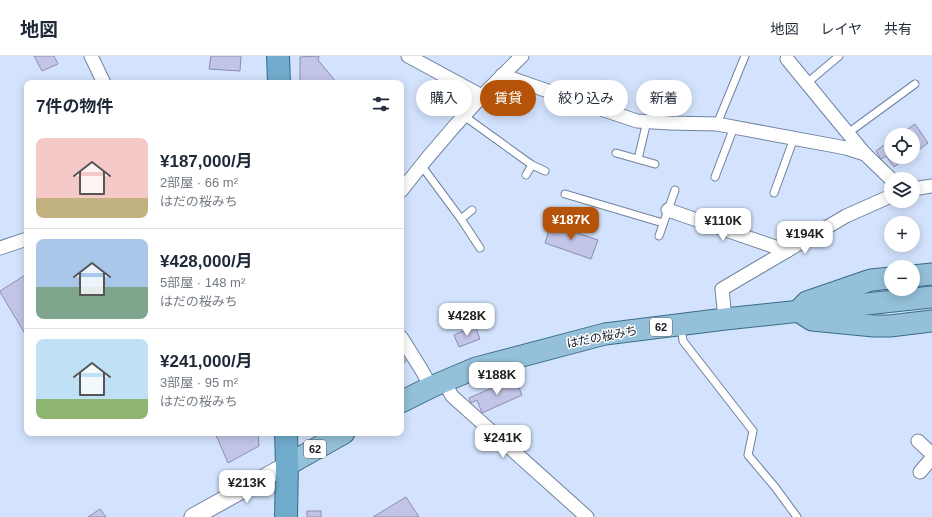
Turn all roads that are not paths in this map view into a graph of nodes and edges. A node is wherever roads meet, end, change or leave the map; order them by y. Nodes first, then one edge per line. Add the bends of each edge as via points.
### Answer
1 (91, 56) edge
2 (278, 56) edge
3 (408, 56) edge
4 (522, 56) edge
5 (745, 56) edge
6 (839, 56) edge
7 (787, 59) dead end
8 (502, 75) junction
9 (103, 80) edge
10 (279, 80) edge
11 (497, 80) edge
12 (807, 83) junction
13 (915, 84) dead end
14 (480, 95) edge
15 (480, 98) edge
16 (472, 107) edge
17 (464, 116) joint
18 (647, 121) junction
19 (717, 124) junction
20 (734, 127) junction
21 (848, 133) junction
22 (794, 138) junction
23 (616, 153) dead end
24 (865, 154) junction
25 (638, 159) junction
26 (655, 164) dead end
27 (421, 165) junction
28 (532, 165) junction
29 (545, 171) dead end
30 (884, 172) edge
31 (526, 175) dead end
32 (715, 177) dead end
33 (932, 186) edge
34 (404, 187) edge
35 (920, 188) edge
36 (675, 190) dead end
37 (774, 193) dead end
38 (565, 194) dead end
39 (884, 199) edge
40 (472, 210) dead end
41 (668, 210) junction
42 (461, 219) junction
43 (663, 223) junction
44 (659, 236) dead end
45 (24, 240) edge
46 (0, 248) edge
47 (480, 248) dead end
48 (787, 251) junction
49 (932, 274) edge
50 (920, 275) edge
51 (884, 279) edge
52 (932, 297) edge
53 (798, 311) junction
54 (725, 319) junction
55 (932, 321) edge
56 (681, 324) junction
57 (404, 342) edge
58 (438, 384) junction
59 (404, 401) edge
60 (286, 436) edge
61 (339, 436) edge
62 (918, 441) dead end
63 (932, 454) edge
64 (932, 458) edge
65 (287, 465) junction
66 (920, 472) dead end
67 (193, 517) edge
68 (286, 517) edge
69 (587, 517) edge
70 (797, 517) edge

1 - 9 street
2 - 10 highway
3 - 14 street
4 - 8 street
5 - 19 lane
6 - 12 lane
7 - 12 street
8 - 11 street
8 - 18 street via 637,121
12 - 21 street
13 - 21 lane
15 - 16 street
17 - 27 street
17 - 28 lane
18 - 19 street
18 - 25 lane
19 - 20 street
20 - 22 street
20 - 32 lane
21 - 24 street
22 - 24 street
22 - 37 lane
23 - 25 lane
24 - 30 street
25 - 26 lane
27 - 34 street
27 - 42 lane
28 - 29 lane
28 - 31 lane
33 - 35 street
36 - 41 lane
38 - 43 lane
39 - 48 street via 846,216
40 - 42 lane
41 - 43 lane
41 - 48 street
42 - 47 lane
43 - 44 lane
45 - 46 street
48 - 54 street via 722,289
49 - 50 main road
51 - 53 main road via 871,280 807,302
52 - 53 main road, はだの桜みち / 62
53 - 54 main road, はだの桜みち / 62
53 - 55 main road via 812,320 874,326
54 - 56 main road, はだの桜みち / 62
56 - 58 main road, はだの桜みち / 62 via 605,334 476,368
56 - 70 lane via 683,341 753,431 748,455
57 - 58 street via 422,370
58 - 59 main road, はだの桜みち / 62
58 - 69 street
60 - 65 highway
61 - 65 main road, 62
62 - 63 street
64 - 66 street
65 - 67 street
65 - 68 highway

